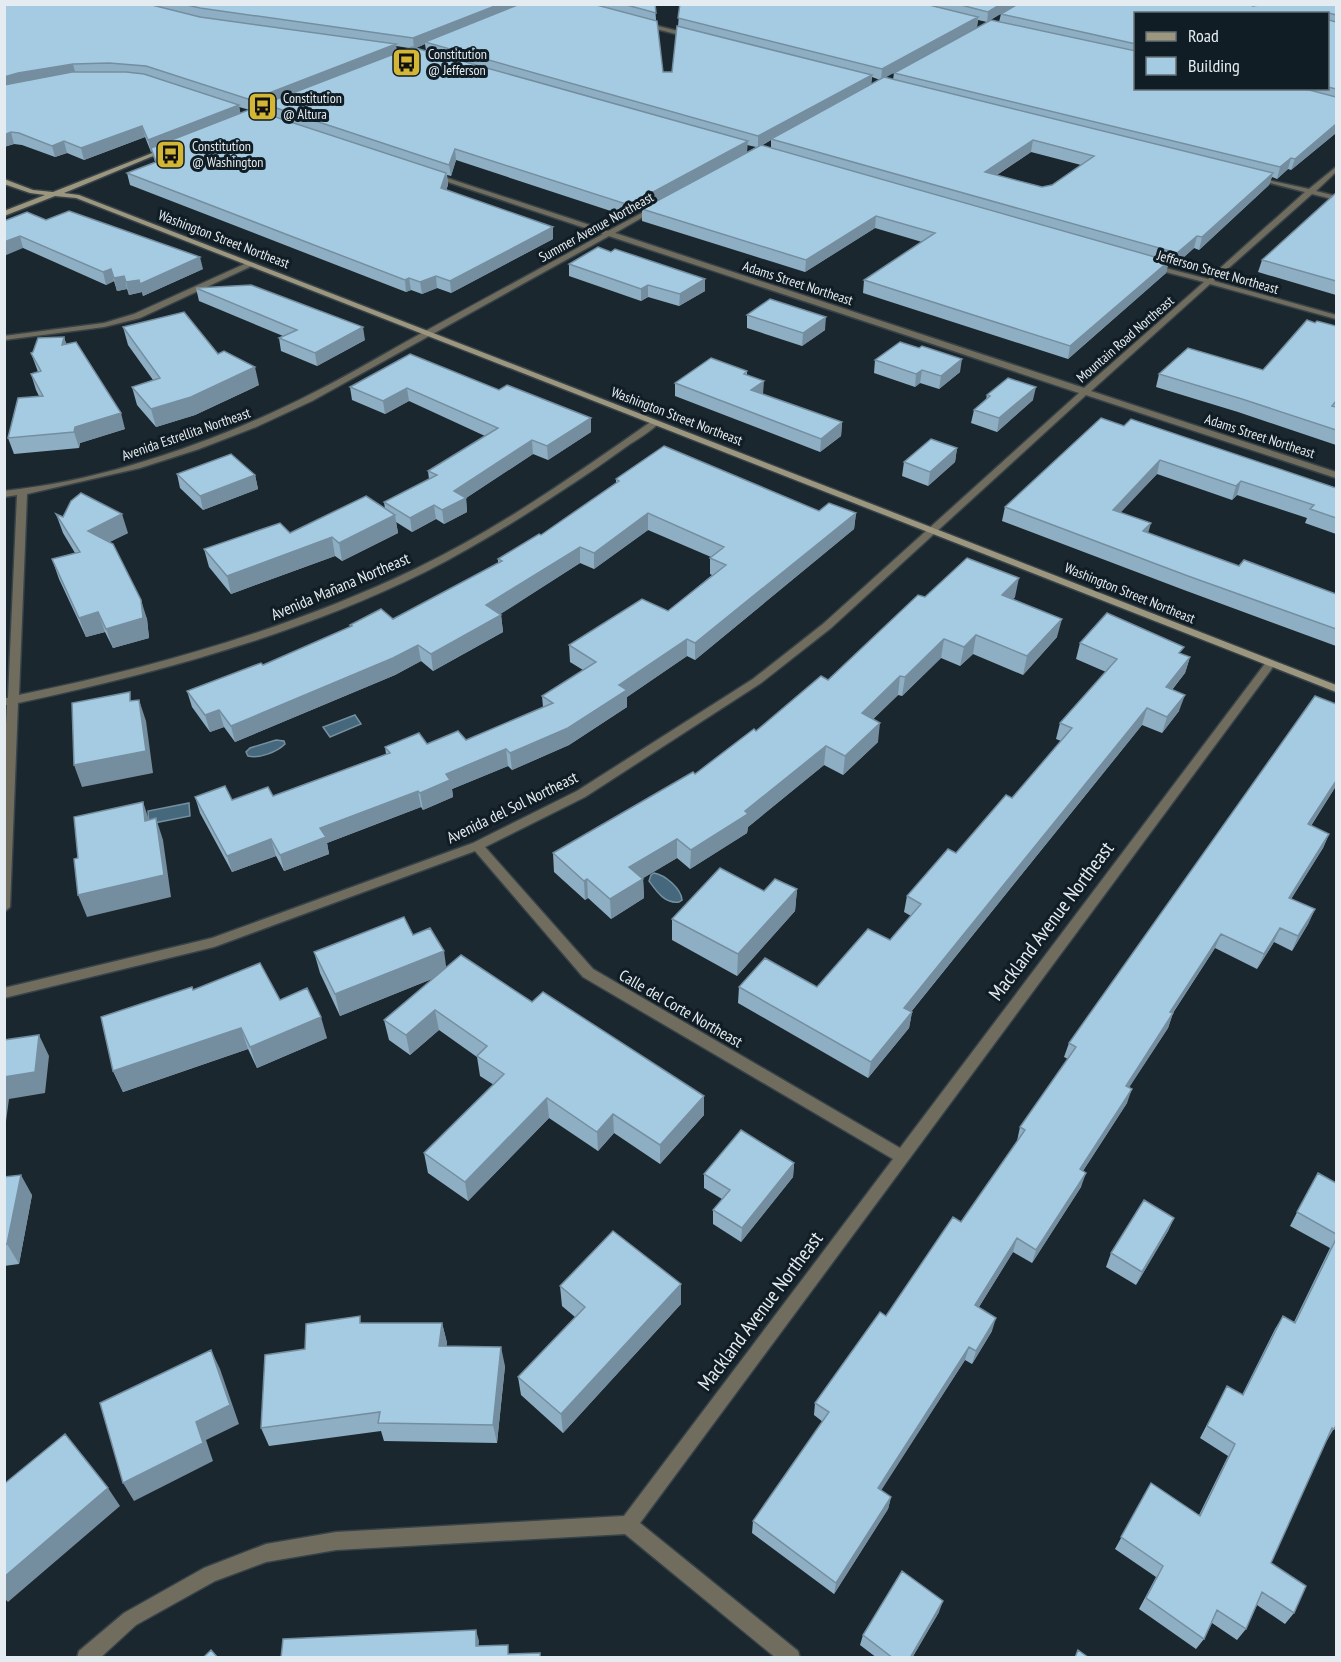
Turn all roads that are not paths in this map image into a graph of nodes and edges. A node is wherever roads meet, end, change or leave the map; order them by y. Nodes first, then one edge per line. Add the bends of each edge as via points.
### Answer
1 (630, 21) edge
2 (698, 38) edge
3 (178, 145) edge
4 (1336, 169) edge
5 (424, 173) edge
6 (1250, 176) edge
7 (4, 181) edge
8 (1311, 192) junction
9 (53, 195) junction
10 (1336, 198) edge
11 (658, 206) edge
12 (4, 214) edge
13 (608, 234) junction
14 (1142, 262) edge
15 (252, 264) junction
16 (1210, 282) junction
17 (1336, 317) edge
18 (429, 333) junction
19 (4, 338) edge
20 (1085, 392) junction
21 (655, 423) junction
22 (1336, 475) edge
23 (22, 492) junction
24 (4, 494) edge
25 (933, 530) junction
26 (1271, 663) junction
27 (1336, 689) edge
28 (9, 701) edge
29 (477, 846) junction
30 (4, 907) edge
31 (4, 993) edge
32 (901, 1156) junction
33 (628, 1525) junction
34 (86, 1658) edge
35 (791, 1658) edge

1 - 2 street
3 - 9 street
4 - 8 street, Mountain Road Northeast
5 - 13 street, Adams Street Northeast
6 - 8 street
7 - 9 street, Washington Street Northeast
8 - 10 street
8 - 16 street, Mountain Road Northeast
9 - 12 street
9 - 15 street, Washington Street Northeast via 77,196
11 - 13 street, Summer Avenue Northeast
13 - 18 street, Summer Avenue Northeast
13 - 20 street, Adams Street Northeast
14 - 16 street, Jefferson Street Northeast
15 - 18 street, Washington Street Northeast
15 - 19 street via 137,316 104,325
16 - 17 street, Jefferson Street Northeast
16 - 20 street, Mountain Road Northeast
18 - 21 street, Washington Street Northeast
18 - 23 street, Avenida Estrellita Northeast via 309,399 214,442 106,475
20 - 22 street, Adams Street Northeast
20 - 25 street, Mountain Road Northeast
21 - 25 street, Washington Street Northeast
21 - 28 street, Avenida Mañana Northeast via 477,540 361,596 228,645 129,674
23 - 24 street, Avenida Estrellita Northeast
23 - 28 street
25 - 26 street, Washington Street Northeast
25 - 29 street, Avenida del Sol Northeast via 827,626 757,681 581,794
26 - 27 street, Washington Street Northeast
26 - 32 street, Mackland Avenue Northeast
28 - 30 street
29 - 31 street, Avenida del Sol Northeast via 214,942
29 - 32 street, Calle del Corte Northeast via 588,973
32 - 33 street, Mackland Avenue Northeast
33 - 34 street via 336,1541 266,1553 210,1574 130,1619
33 - 35 street

